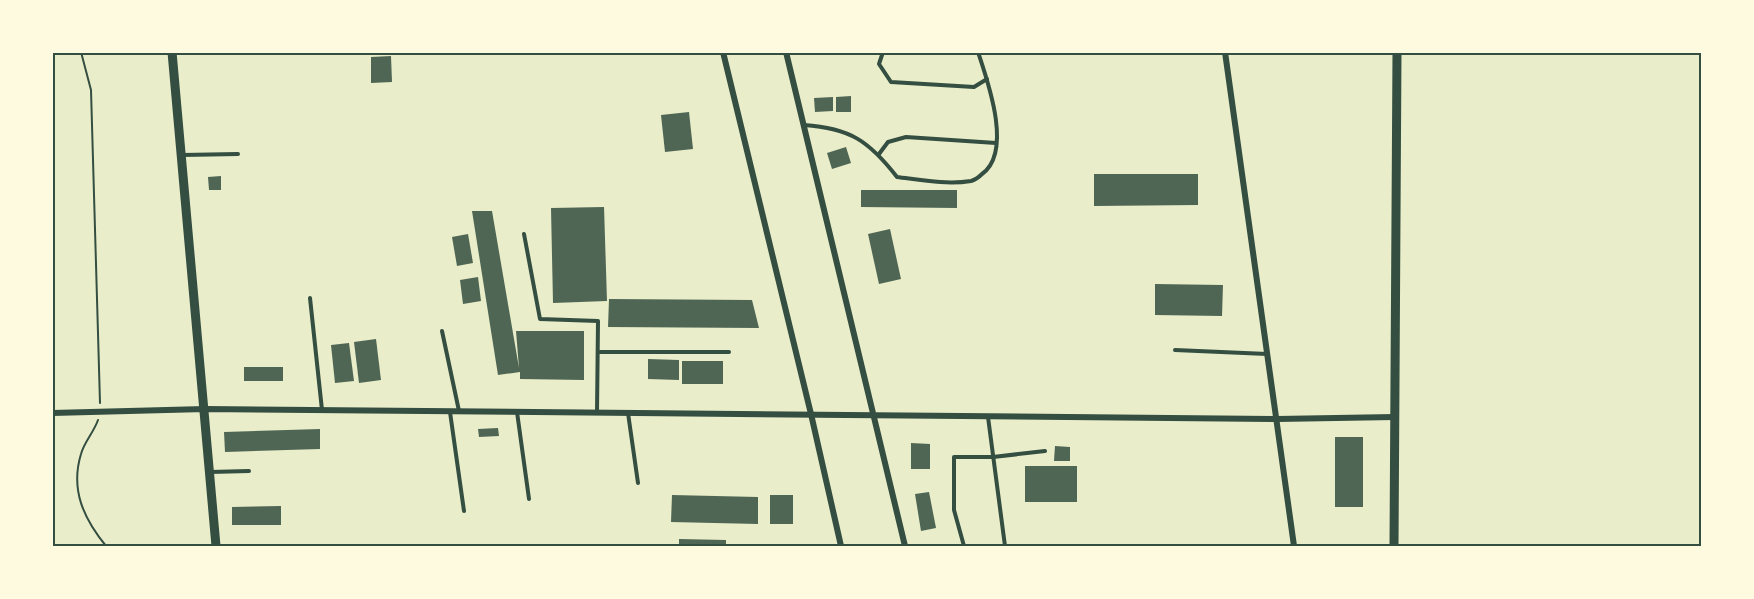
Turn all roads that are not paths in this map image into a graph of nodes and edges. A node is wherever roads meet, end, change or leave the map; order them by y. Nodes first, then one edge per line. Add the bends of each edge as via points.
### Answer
1 (172, 52) edge
2 (723, 52) edge
3 (786, 52) edge
4 (883, 52) edge
5 (978, 52) edge
6 (1225, 52) edge
7 (1397, 52) edge
8 (987, 79) junction
9 (803, 125) junction
10 (996, 143) junction
11 (238, 154) dead end
12 (879, 154) junction
13 (182, 155) junction
14 (524, 234) dead end
15 (310, 298) dead end
16 (442, 331) dead end
17 (1175, 350) dead end
18 (598, 351) junction
19 (729, 352) dead end
20 (1268, 354) junction
21 (205, 409) junction
22 (322, 410) junction
23 (450, 411) junction
24 (459, 411) junction
25 (517, 411) junction
26 (597, 412) junction
27 (628, 412) junction
28 (52, 413) edge
29 (811, 414) junction
30 (874, 416) junction
31 (988, 417) junction
32 (1395, 417) junction
33 (1277, 419) junction
34 (1046, 451) dead end
35 (993, 457) junction
36 (249, 471) dead end
37 (210, 472) junction
38 (638, 483) dead end
39 (530, 499) dead end
40 (464, 512) dead end
41 (216, 546) edge
42 (841, 546) edge
43 (905, 546) edge
44 (964, 546) edge
45 (1005, 546) edge
46 (1294, 546) edge
47 (1394, 546) edge

1 - 13 street
2 - 29 street
3 - 9 street
4 - 8 lane via 879,63 891,82 974,87
5 - 8 lane
6 - 20 street
7 - 32 street
8 - 10 lane via 993,100
9 - 12 lane via 848,132
9 - 30 street
10 - 12 lane via 906,137 888,142
10 - 12 lane via 990,168 973,181 897,177
11 - 13 lane
13 - 21 street
14 - 18 lane via 540,319 598,321
15 - 22 lane
16 - 24 lane
17 - 20 lane
18 - 19 lane
18 - 26 lane
20 - 33 street
21 - 22 street
21 - 28 street
21 - 37 street
22 - 23 street
23 - 24 street
23 - 40 lane
24 - 25 street
25 - 26 street
25 - 39 lane
26 - 27 street
27 - 29 street
27 - 38 lane
29 - 30 street
29 - 42 street
30 - 31 street
30 - 43 street
31 - 33 street
31 - 35 lane
32 - 33 street
32 - 47 street
33 - 46 street
34 - 35 lane
35 - 44 lane via 954,457 954,510
35 - 45 lane
36 - 37 lane
37 - 41 street

